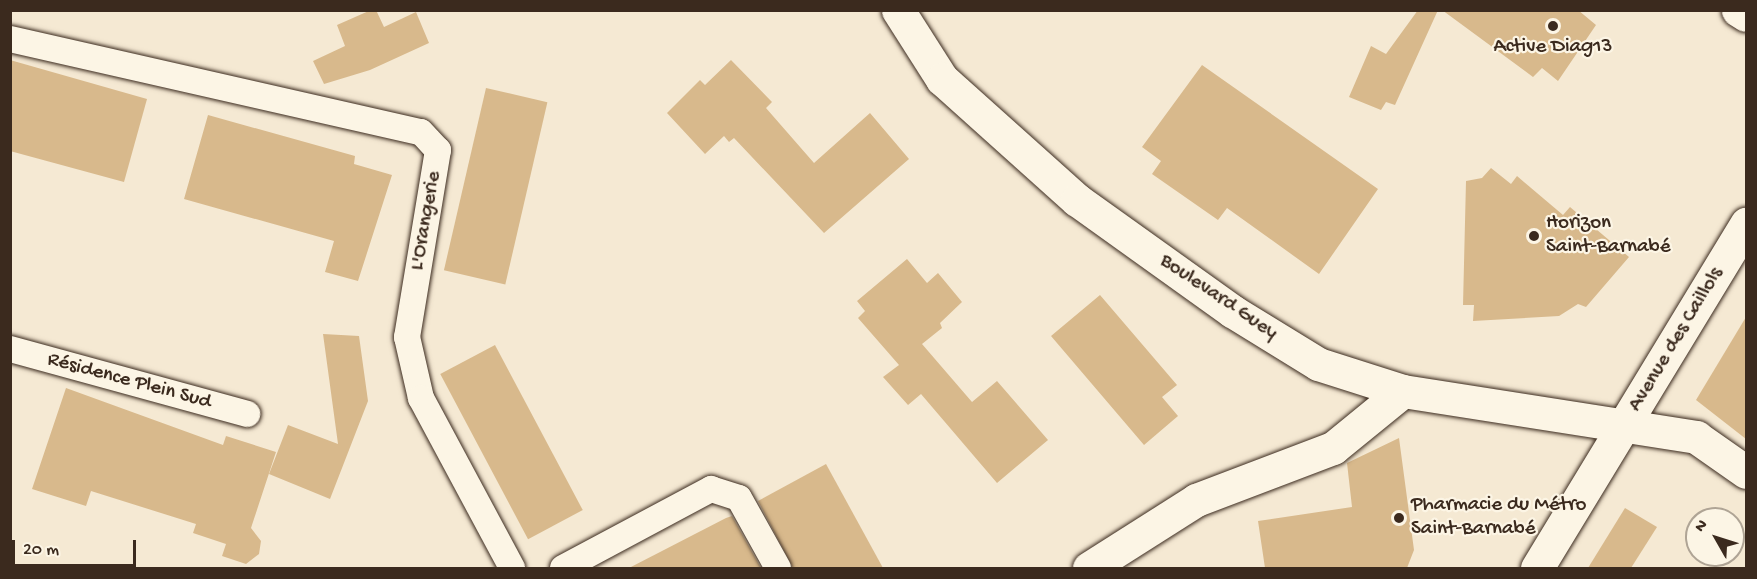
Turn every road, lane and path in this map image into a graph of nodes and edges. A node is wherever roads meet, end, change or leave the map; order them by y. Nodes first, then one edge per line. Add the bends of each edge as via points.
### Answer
1 (898, 10) edge
2 (1738, 10) edge
3 (1746, 15) edge
4 (10, 39) edge
5 (1746, 224) edge
6 (10, 349) edge
7 (1403, 392) junction
8 (247, 414) dead end
9 (1625, 425) junction
10 (1746, 472) edge
11 (512, 568) edge
12 (563, 568) edge
13 (778, 568) edge
14 (1089, 568) edge
15 (1538, 568) edge

1 - 7 street, Boulevard Guey via 942,79 1077,200 1233,310 1318,364
2 - 3 street
4 - 11 lane, L'Orangerie via 421,132 438,150 407,337 421,398
5 - 9 street, Avenue des Caillols
6 - 8 lane, Résidence Plein Sud
7 - 9 street, Boulevard Guey
7 - 14 street via 1333,448 1196,500
9 - 10 street, Boulevard Guey via 1696,437
9 - 15 street, Avenue des Caillols
12 - 13 lane via 711,489 739,498

